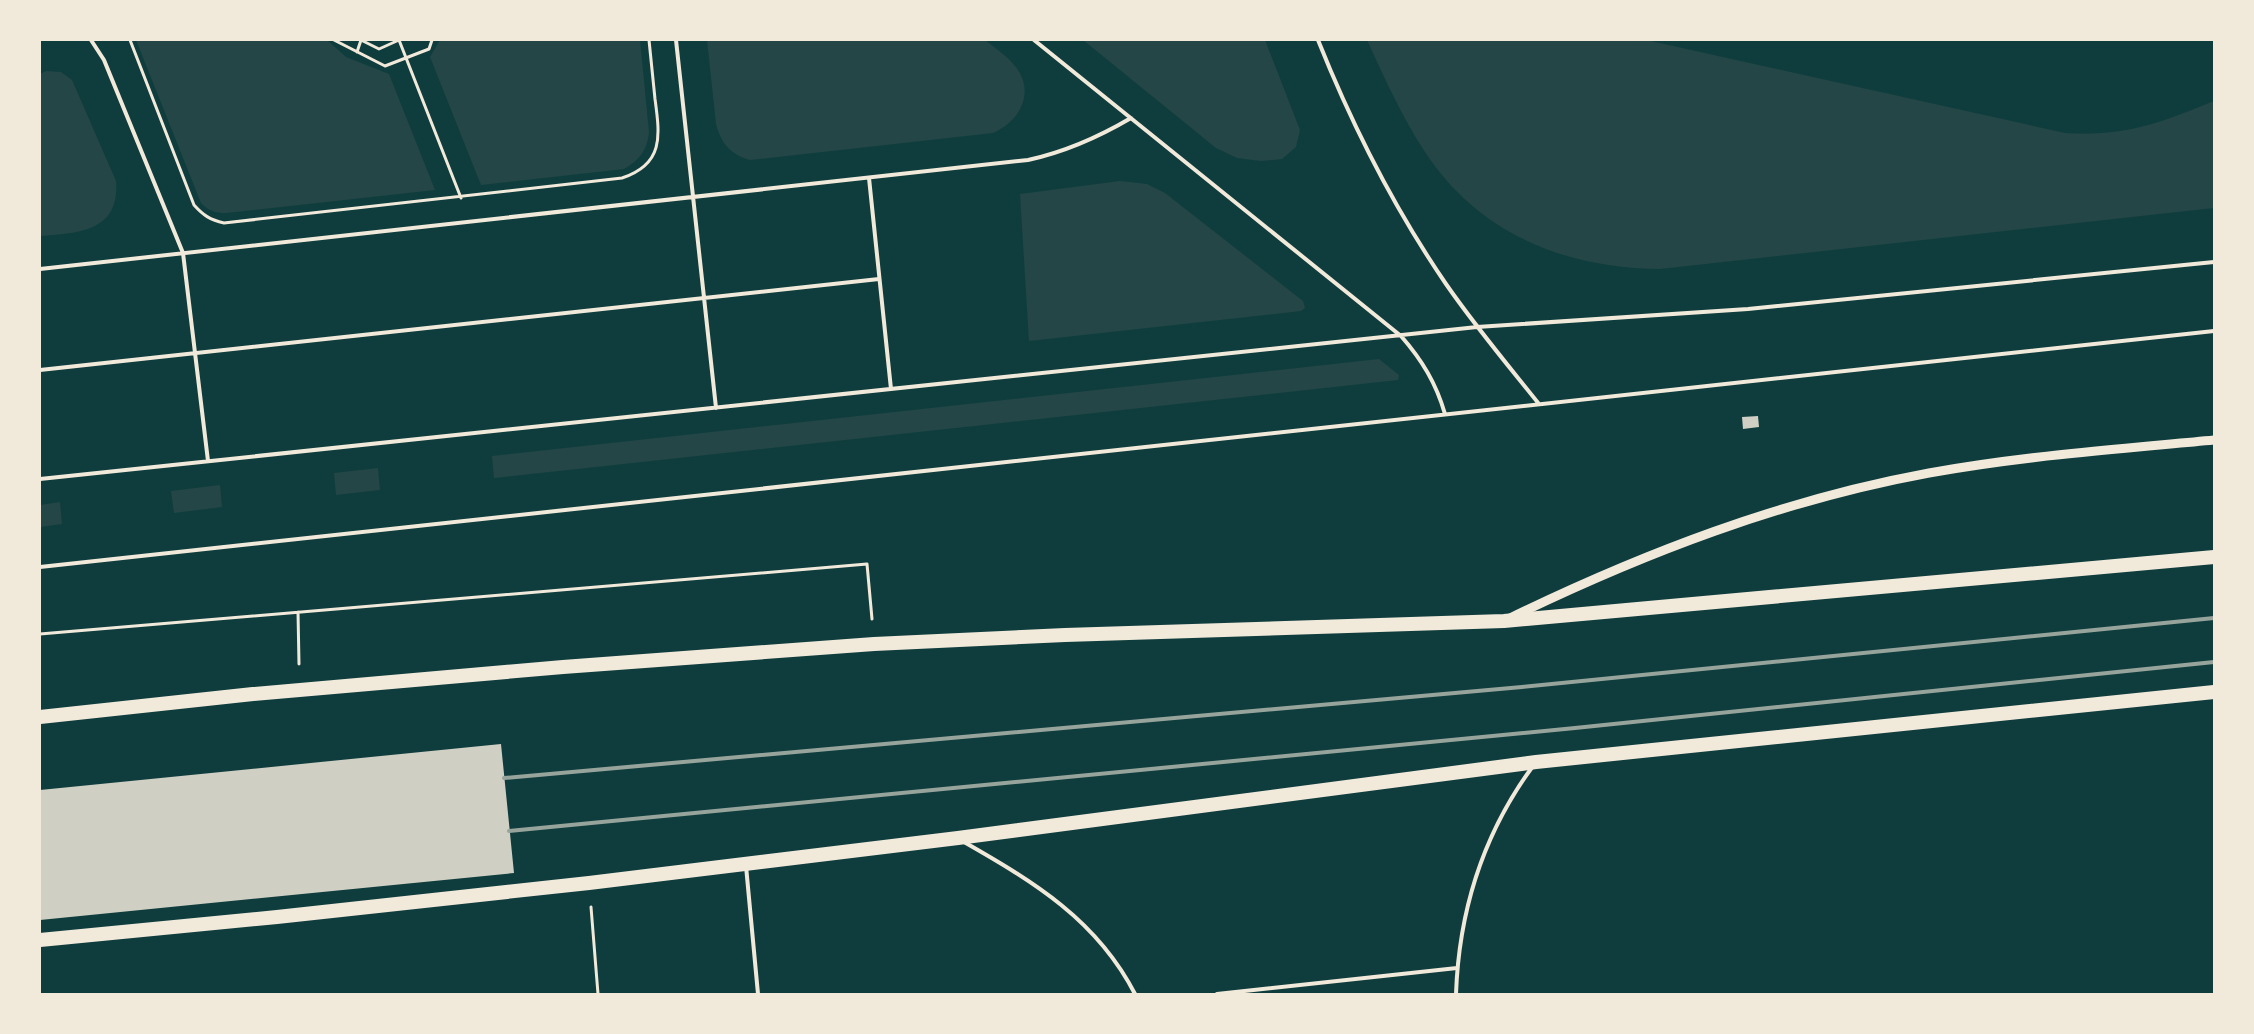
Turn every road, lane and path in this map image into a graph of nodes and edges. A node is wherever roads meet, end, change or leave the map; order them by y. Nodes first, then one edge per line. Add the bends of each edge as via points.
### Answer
1 (91, 40) edge
2 (130, 40) edge
3 (334, 40) edge
4 (399, 40) edge
5 (432, 40) edge
6 (649, 40) edge
7 (676, 40) edge
8 (1034, 40) edge
9 (1318, 40) edge
10 (357, 52) junction
11 (406, 58) junction
12 (1131, 118) junction
13 (868, 178) junction
14 (461, 196) junction
15 (694, 197) junction
16 (470, 222) junction
17 (183, 253) junction
18 (2214, 262) edge
19 (40, 268) edge
20 (879, 279) junction
21 (704, 298) junction
22 (1477, 327) junction
23 (2214, 331) edge
24 (1401, 336) junction
25 (195, 354) junction
26 (40, 370) edge
27 (891, 390) junction
28 (1539, 404) junction
29 (716, 408) junction
30 (1445, 414) junction
31 (2214, 440) edge
32 (208, 461) junction
33 (40, 479) edge
34 (2214, 557) edge
35 (40, 567) edge
36 (298, 612) junction
37 (1504, 621) junction
38 (40, 634) edge
39 (874, 644) junction
40 (300, 690) junction
41 (2214, 692) edge
42 (40, 717) edge
43 (1536, 762) junction
44 (958, 838) junction
45 (745, 864) junction
46 (589, 883) junction
47 (40, 940) edge
48 (1457, 968) junction
49 (1247, 992) edge
50 (598, 994) edge
51 (758, 994) edge
52 (1135, 994) edge
53 (1216, 994) edge
54 (1456, 994) edge

1 - 17 lane via 104,60
2 - 14 path via 194,205 212,220 224,223
3 - 10 path
4 - 10 path via 379,49 361,40
4 - 11 path
5 - 11 path via 429,48
6 - 14 path via 659,135 652,159 644,168 622,178
7 - 15 lane
8 - 12 lane
9 - 22 lane via 1340,94 1389,191
10 - 11 path via 385,66
11 - 14 path
12 - 13 lane via 1081,145 1055,154 1000,164
12 - 24 lane
13 - 15 lane
13 - 20 lane
14 - 16 path
15 - 16 lane
15 - 21 lane
16 - 17 lane
17 - 19 lane
17 - 25 lane
18 - 22 lane via 1748,309
20 - 21 lane
20 - 27 lane
21 - 25 lane
21 - 29 lane
22 - 24 lane
22 - 28 lane
23 - 28 lane
24 - 27 lane
24 - 30 lane via 1428,371
25 - 26 lane
25 - 32 lane
27 - 29 lane
28 - 30 lane
29 - 32 lane
30 - 35 lane
31 - 37 street via 2003,461 1855,489 1711,531 1615,569
32 - 33 lane
34 - 37 highway
36 - 38 path
36 - 39 path via 867,564
36 - 40 path
37 - 39 highway
39 - 40 highway
40 - 42 highway
41 - 43 highway
43 - 44 highway
43 - 48 lane via 1514,791 1481,858 1469,894
44 - 45 highway
44 - 52 lane via 1016,871 1067,909 1111,956
45 - 46 highway
45 - 51 lane
46 - 47 highway
46 - 50 path
48 - 49 lane
48 - 54 lane
49 - 53 lane

